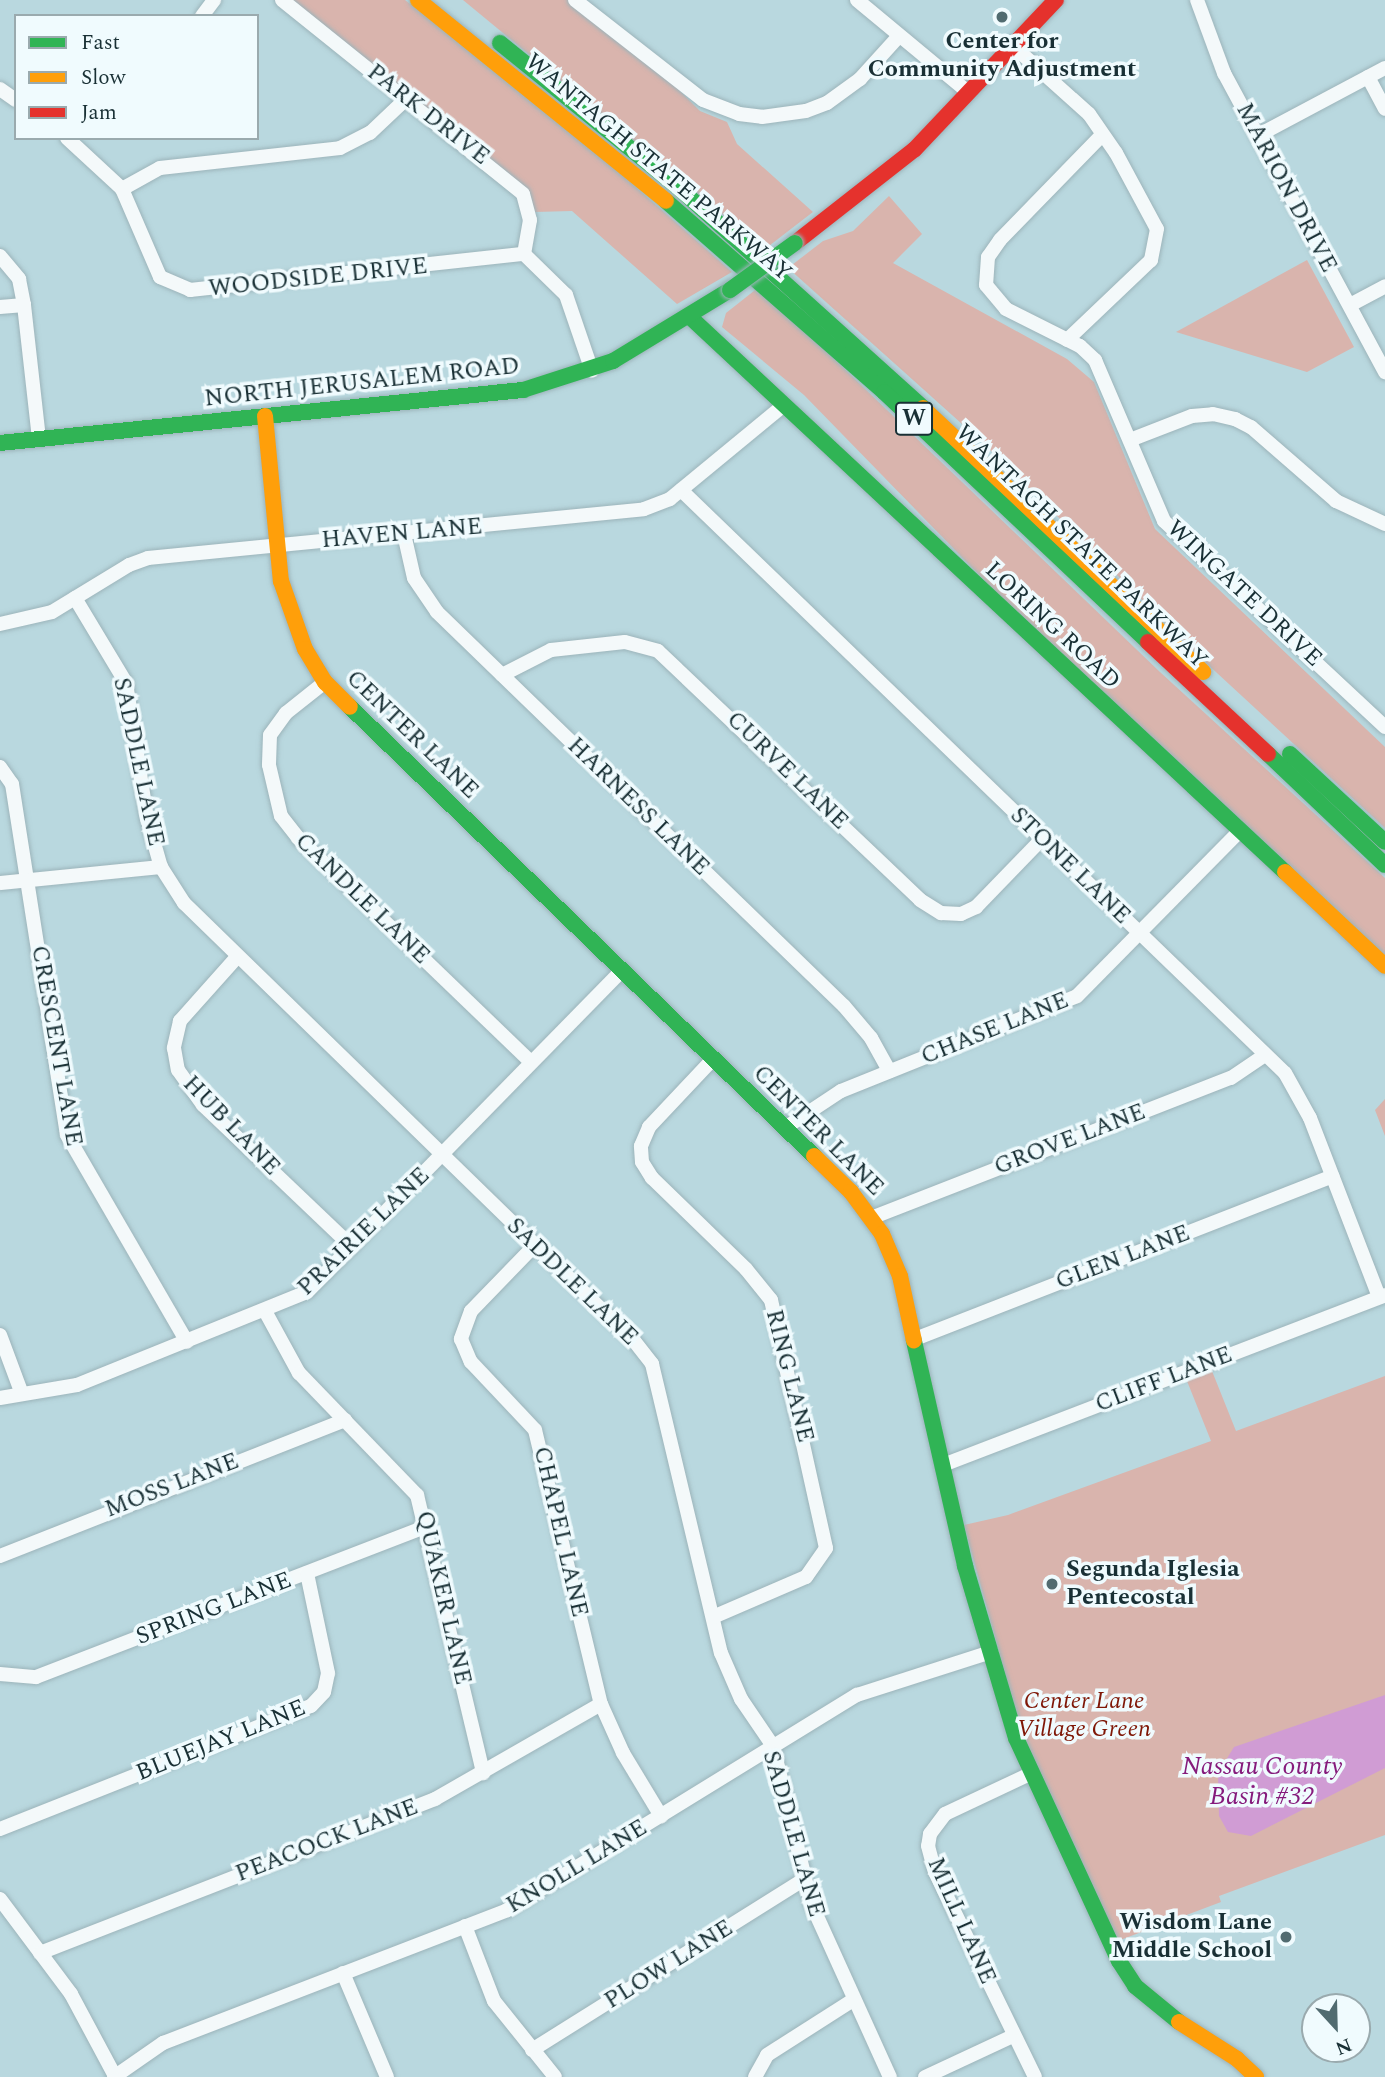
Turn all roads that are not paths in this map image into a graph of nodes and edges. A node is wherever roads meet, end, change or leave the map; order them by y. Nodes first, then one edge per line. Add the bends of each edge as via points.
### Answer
1 (282, 0) edge
2 (418, 0) edge
3 (445, 0) edge
4 (575, 0) edge
5 (857, 0) edge
6 (1056, 0) edge
7 (1197, 0) edge
8 (467, 17) dead end
9 (489, 34) dead end
10 (899, 36) junction
11 (1012, 45) junction
12 (1385, 68) edge
13 (1368, 77) junction
14 (968, 92) junction
15 (406, 99) junction
16 (1385, 109) edge
17 (1101, 135) junction
18 (1257, 136) junction
19 (69, 140) edge
20 (122, 189) junction
21 (524, 254) junction
22 (0, 256) edge
23 (1385, 286) edge
24 (24, 305) junction
25 (1350, 305) junction
26 (0, 307) edge
27 (690, 317) junction
28 (1067, 340) junction
29 (592, 370) junction
30 (1385, 372) edge
31 (784, 405) junction
32 (265, 416) junction
33 (39, 439) junction
34 (1130, 440) junction
35 (0, 443) edge
36 (681, 491) junction
37 (1385, 524) edge
38 (404, 534) junction
39 (278, 545) junction
40 (75, 598) junction
41 (0, 624) edge
42 (502, 675) junction
43 (325, 682) junction
44 (1379, 710) edge
45 (1385, 727) edge
46 (0, 767) edge
47 (1238, 833) junction
48 (1042, 839) junction
49 (1385, 842) edge
50 (1385, 865) edge
51 (161, 867) junction
52 (27, 880) junction
53 (0, 883) edge
54 (1140, 933) junction
55 (237, 957) junction
56 (1385, 966) edge
57 (622, 970) junction
58 (1265, 1055) junction
59 (713, 1059) junction
60 (531, 1062) junction
61 (889, 1071) junction
62 (785, 1128) junction
63 (442, 1155) junction
64 (1332, 1176) junction
65 (871, 1217) junction
66 (535, 1245) junction
67 (352, 1247) junction
68 (1382, 1296) edge
69 (265, 1311) junction
70 (0, 1335) edge
71 (915, 1339) junction
72 (187, 1342) junction
73 (22, 1394) junction
74 (0, 1398) edge
75 (345, 1420) junction
76 (943, 1465) junction
77 (427, 1526) junction
78 (0, 1556) edge
79 (307, 1573) junction
80 (713, 1617) junction
81 (991, 1653) junction
82 (0, 1674) edge
83 (601, 1703) junction
84 (773, 1746) junction
85 (483, 1773) junction
86 (1032, 1773) junction
87 (661, 1816) junction
88 (0, 1829) edge
89 (805, 1879) junction
90 (0, 1899) edge
91 (464, 1926) junction
92 (40, 1952) junction
93 (344, 1973) junction
94 (853, 2000) junction
95 (1013, 2036) junction
96 (532, 2050) junction
97 (114, 2076) edge
98 (387, 2077) edge
99 (555, 2077) edge
100 (755, 2077) edge
101 (890, 2077) edge
102 (925, 2077) edge
103 (1035, 2077) edge
104 (1256, 2077) edge

1 - 15 street, PARK DRIVE
2 - 50 main road, WANTAGH STATE PARKWAY / W via 616,157 884,392
3 - 8 main road
4 - 10 street via 703,100 738,114 762,117 827,103 860,79
5 - 10 street
6 - 11 main road, NORTH JERUSALEM ROAD
7 - 18 street, MARION DRIVE via 1224,72
9 - 49 main road, WANTAGH STATE PARKWAY / W via 669,180 826,316
10 - 14 street
11 - 14 main road, NORTH JERUSALEM ROAD
11 - 17 street via 1072,96
12 - 13 street
13 - 16 street
13 - 18 street
14 - 27 main road, NORTH JERUSALEM ROAD, bridge via 915,149 795,243
15 - 20 street via 370,133 340,148 160,167
15 - 21 street, PARK DRIVE via 523,194 530,220
17 - 28 street via 1153,220 1156,247 1139,275
17 - 28 street, WINGATE DRIVE via 1000,240 985,270 994,299
18 - 25 street, MARION DRIVE
19 - 20 street, WOODSIDE DRIVE
20 - 21 street, WOODSIDE DRIVE via 153,267 173,285 190,290
21 - 29 street via 566,295
22 - 24 street via 19,279
23 - 25 street
24 - 26 street
24 - 33 street
25 - 30 street, MARION DRIVE
27 - 29 main road, NORTH JERUSALEM ROAD
27 - 31 main road, LORING ROAD
28 - 34 street, WINGATE DRIVE via 1080,346 1101,369
29 - 32 main road, NORTH JERUSALEM ROAD via 490,396
31 - 36 street, HAVEN LANE
31 - 47 main road, LORING ROAD
32 - 33 main road, NORTH JERUSALEM ROAD
32 - 39 main road, CENTER LANE
33 - 35 main road, NORTH JERUSALEM ROAD
34 - 37 street via 1192,416 1235,419 1251,427 1336,501
34 - 44 street, WINGATE DRIVE via 1164,521
36 - 38 street, HAVEN LANE via 644,509
36 - 48 street, STONE LANE
38 - 39 street, HAVEN LANE
38 - 42 street, HARNESS LANE via 407,560 421,592
39 - 40 street, HAVEN LANE via 148,558
39 - 43 main road, CENTER LANE via 291,615
40 - 41 street, HAVEN LANE via 52,612
40 - 51 street, SADDLE LANE via 125,682 147,818
42 - 48 street, CURVE LANE via 551,650 625,642 658,651 920,900 941,913 961,914 976,906
42 - 61 street, HARNESS LANE via 844,1006 871,1038
43 - 57 main road, CENTER LANE
43 - 60 street, CANDLE LANE via 286,713 270,735 269,765 281,816 298,838
44 - 45 street, WINGATE DRIVE
46 - 52 street, CRESCENT LANE via 12,784
47 - 54 street, CHASE LANE
47 - 56 main road, LORING ROAD
48 - 54 street, STONE LANE
51 - 52 street
51 - 55 street, SADDLE LANE via 192,914
52 - 53 street
52 - 72 street, CRESCENT LANE via 66,1135
54 - 58 street, STONE LANE
54 - 61 street, CHASE LANE via 1071,999
55 - 63 street, SADDLE LANE
55 - 67 street, HUB LANE via 180,1021 174,1048 178,1070 203,1105
57 - 59 main road, CENTER LANE
57 - 60 street, PRAIRIE LANE
58 - 64 street, STONE LANE via 1299,1094
58 - 65 street, GROVE LANE via 1231,1078
59 - 62 main road, CENTER LANE
59 - 80 street, RING LANE via 649,1127 642,1162 652,1178 746,1269 771,1300 826,1548 806,1577
60 - 63 street, PRAIRIE LANE
61 - 62 street, CHASE LANE via 841,1091
62 - 65 main road, CENTER LANE
63 - 66 street, SADDLE LANE
63 - 67 street, PRAIRIE LANE
64 - 68 street, STONE LANE
64 - 71 street, GLEN LANE
65 - 71 main road, CENTER LANE via 900,1276
66 - 80 street, SADDLE LANE via 652,1364
66 - 83 street, CHAPEL LANE via 471,1311 461,1339 471,1362 528,1419 542,1449
67 - 69 street, PRAIRIE LANE via 307,1292
68 - 76 street, CLIFF LANE
69 - 72 street, PRAIRIE LANE
69 - 75 street, QUAKER LANE via 299,1373
70 - 73 street
71 - 76 main road, CENTER LANE
72 - 73 street, PRAIRIE LANE via 77,1385
73 - 74 street, PRAIRIE LANE
75 - 77 street, QUAKER LANE via 411,1485
75 - 78 street, MOSS LANE
76 - 81 main road, CENTER LANE via 965,1566
77 - 79 street, SPRING LANE
77 - 85 street, QUAKER LANE
79 - 82 street, SPRING LANE via 36,1677
79 - 88 street, BLUEJAY LANE via 328,1673 324,1692 311,1706
80 - 84 street, SADDLE LANE via 721,1653 741,1699
81 - 84 street, KNOLL LANE via 857,1695
81 - 86 main road, CENTER LANE
83 - 85 street, PEACOCK LANE
83 - 87 street, CHAPEL LANE via 623,1753
84 - 87 street, KNOLL LANE
84 - 89 street, SADDLE LANE
85 - 92 street, PEACOCK LANE via 435,1799
86 - 95 street, MILL LANE via 945,1814 930,1834 928,1846 935,1872
86 - 104 main road, CENTER LANE via 1119,1961 1135,1986 1159,2010 1237,2059
87 - 91 street, KNOLL LANE via 535,1896
89 - 94 street, SADDLE LANE via 821,1932
89 - 96 street, PLOW LANE
90 - 92 street
91 - 93 street, KNOLL LANE
91 - 96 street via 494,2001
92 - 97 street via 71,1994
93 - 97 street, KNOLL LANE via 163,2043
93 - 98 street
94 - 100 street via 767,2055
94 - 101 street, SADDLE LANE
95 - 102 street
95 - 103 street, MILL LANE
96 - 99 street

